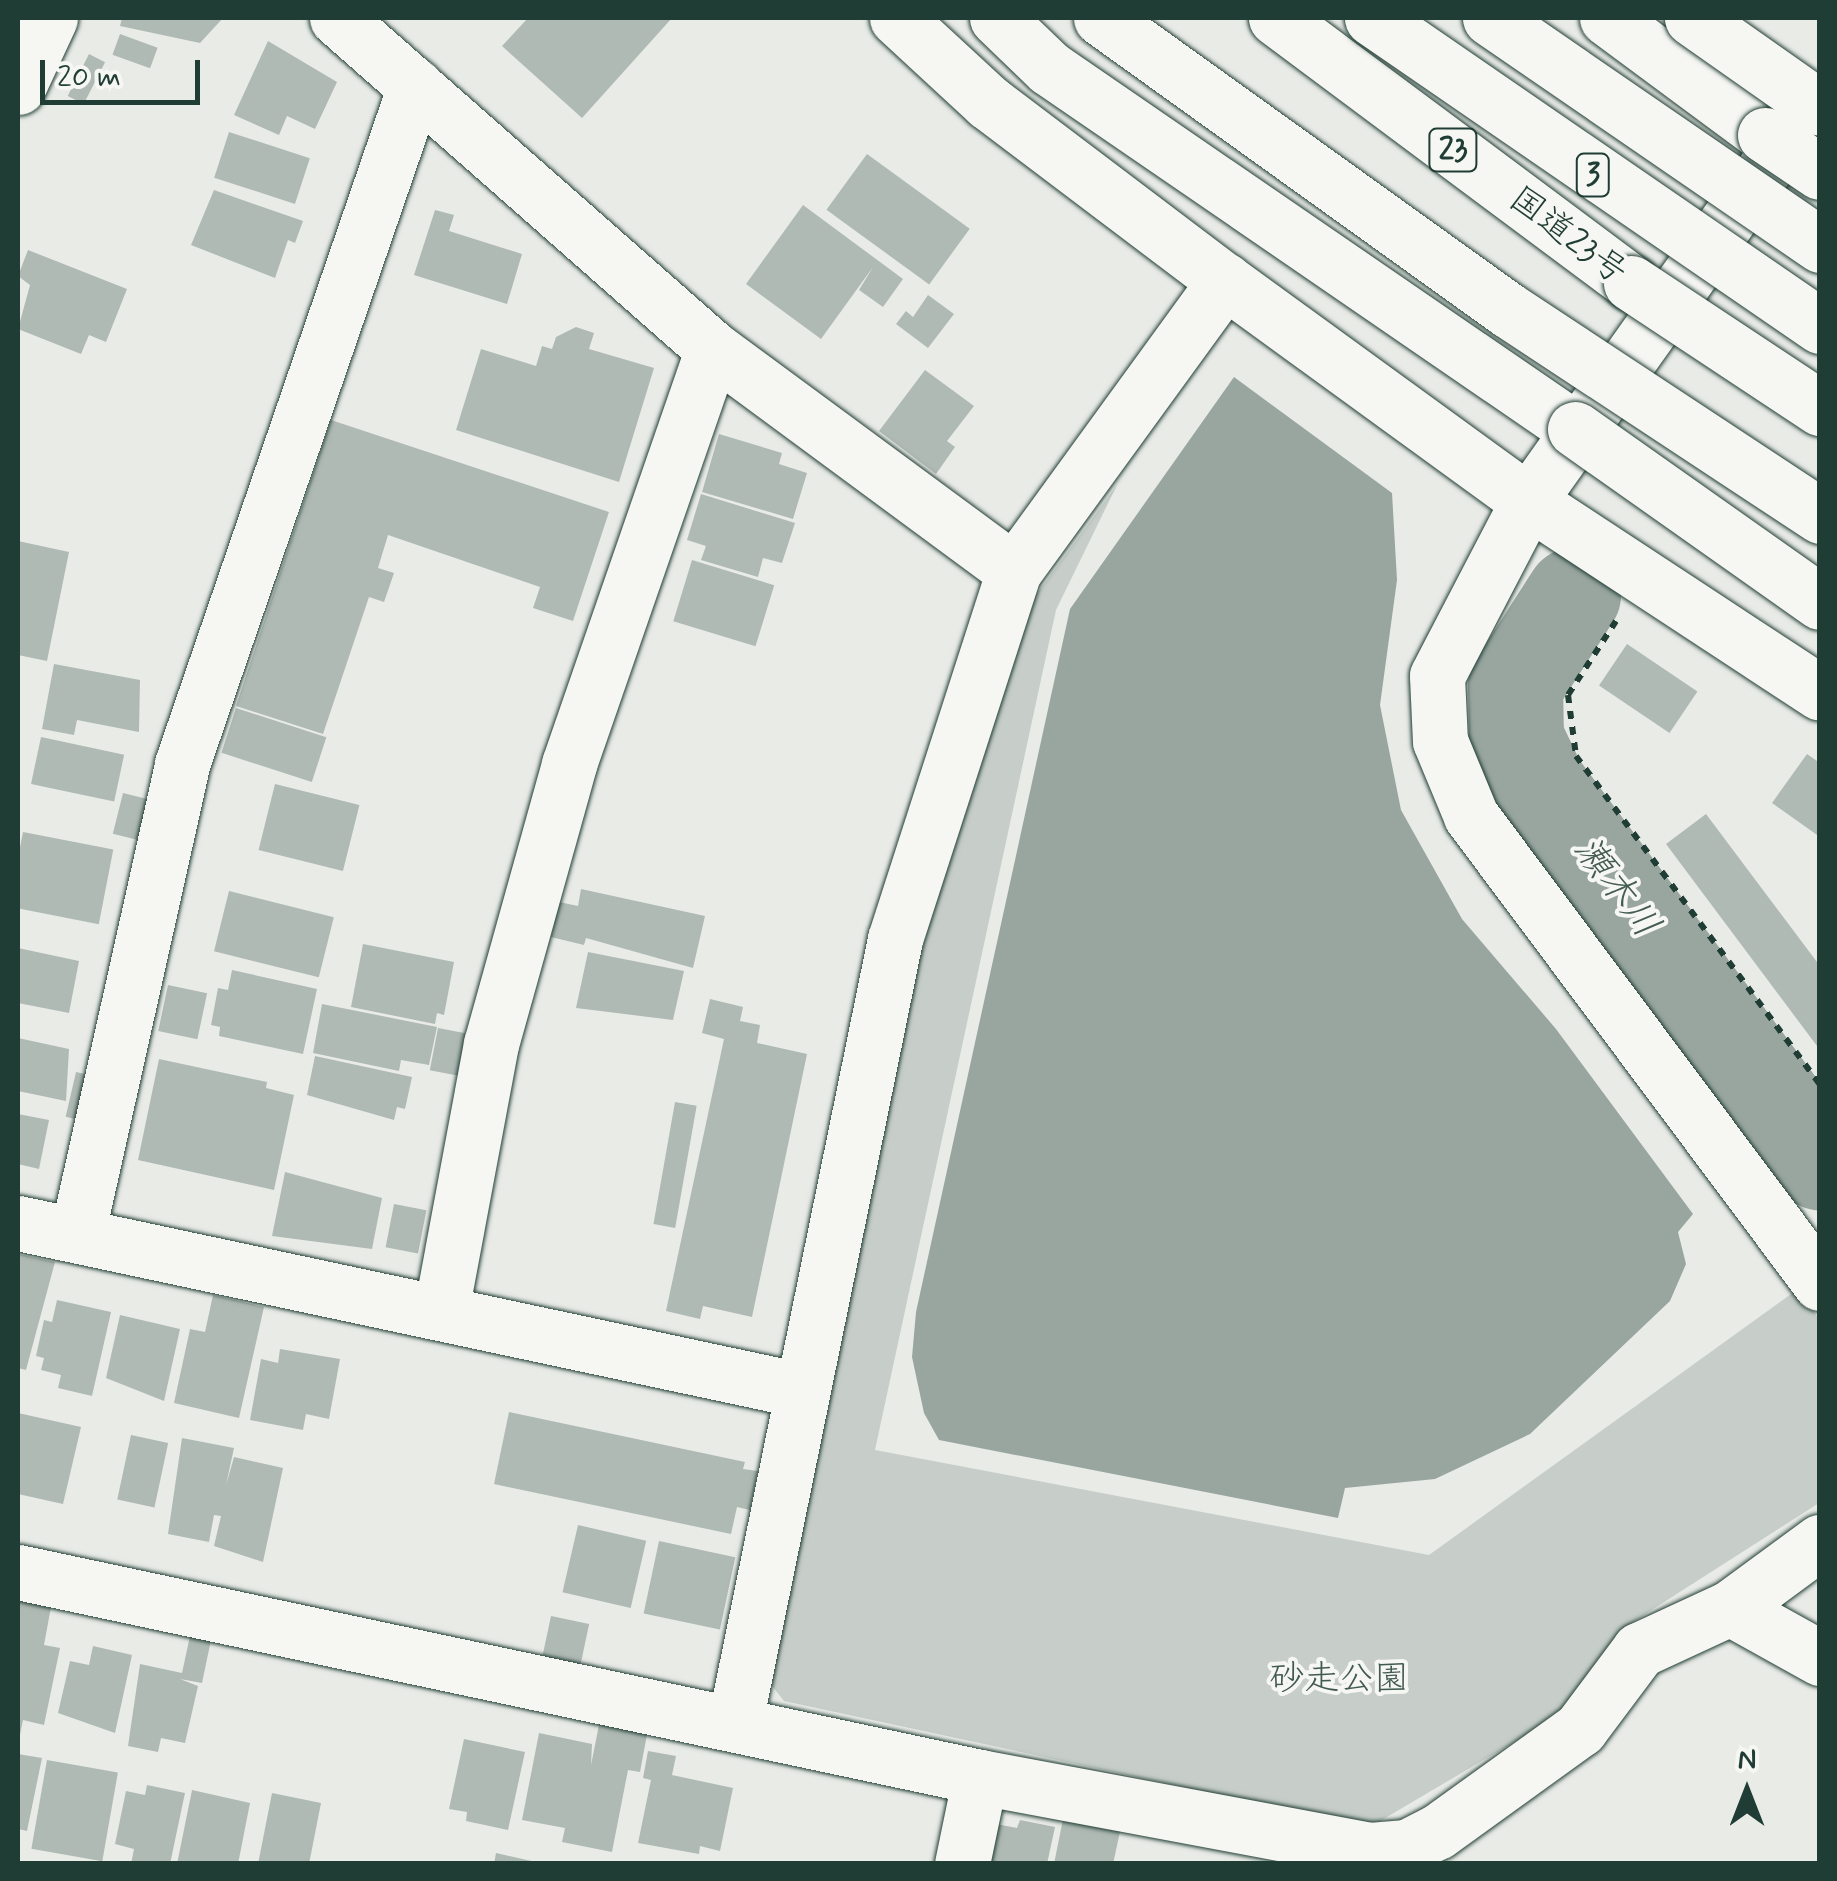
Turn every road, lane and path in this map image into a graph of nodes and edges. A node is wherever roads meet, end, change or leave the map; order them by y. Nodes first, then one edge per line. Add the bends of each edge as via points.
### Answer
1 (50, 18) edge
2 (337, 18) edge
3 (896, 18) edge
4 (997, 18) edge
5 (1101, 18) edge
6 (1276, 18) edge
7 (1372, 18) edge
8 (1490, 18) edge
9 (1608, 18) edge
10 (1692, 18) edge
11 (415, 86) junction
12 (18, 87) edge
13 (1820, 92) edge
14 (1820, 108) edge
15 (1820, 172) edge
16 (1820, 245) edge
17 (1225, 281) junction
18 (1820, 326) edge
19 (713, 350) junction
20 (1820, 408) edge
21 (1528, 501) junction
22 (1820, 516) edge
23 (1014, 570) junction
24 (1646, 580) junction
25 (1820, 602) edge
26 (1820, 693) edge
27 (1820, 1084) edge
28 (18, 1222) edge
29 (77, 1235) junction
30 (1820, 1283) edge
31 (441, 1310) junction
32 (800, 1390) junction
33 (1820, 1542) edge
34 (18, 1572) edge
35 (1730, 1608) junction
36 (1820, 1658) edge
37 (735, 1722) junction
38 (980, 1777) junction
39 (962, 1864) edge

1 - 12 main road
2 - 11 main road
3 - 17 main road via 988,102
4 - 25 main road, bridge via 1049,68
5 - 22 main road, bridge via 1508,310
6 - 20 main road, 国道23号 / 23, bridge via 1631,283
7 - 18 main road, 3, bridge
8 - 16 main road, 3, bridge
9 - 15 main road, bridge
10 - 14 main road, bridge
11 - 19 main road
11 - 29 main road via 182,764
13 - 21 main road
17 - 21 main road
17 - 23 main road
19 - 23 main road
19 - 31 main road via 569,764 492,1044
21 - 24 main road
21 - 30 main road via 1438,676 1440,741 1471,816
23 - 32 main road via 896,939
24 - 26 main road
24 - 27 path via 1568,695 1576,756
28 - 29 main road
29 - 31 main road
31 - 32 main road
32 - 37 main road
33 - 35 main road
34 - 37 main road
35 - 36 main road
35 - 38 main road via 1639,1650 1580,1729 1408,1847 1370,1850
37 - 38 main road
38 - 39 main road

